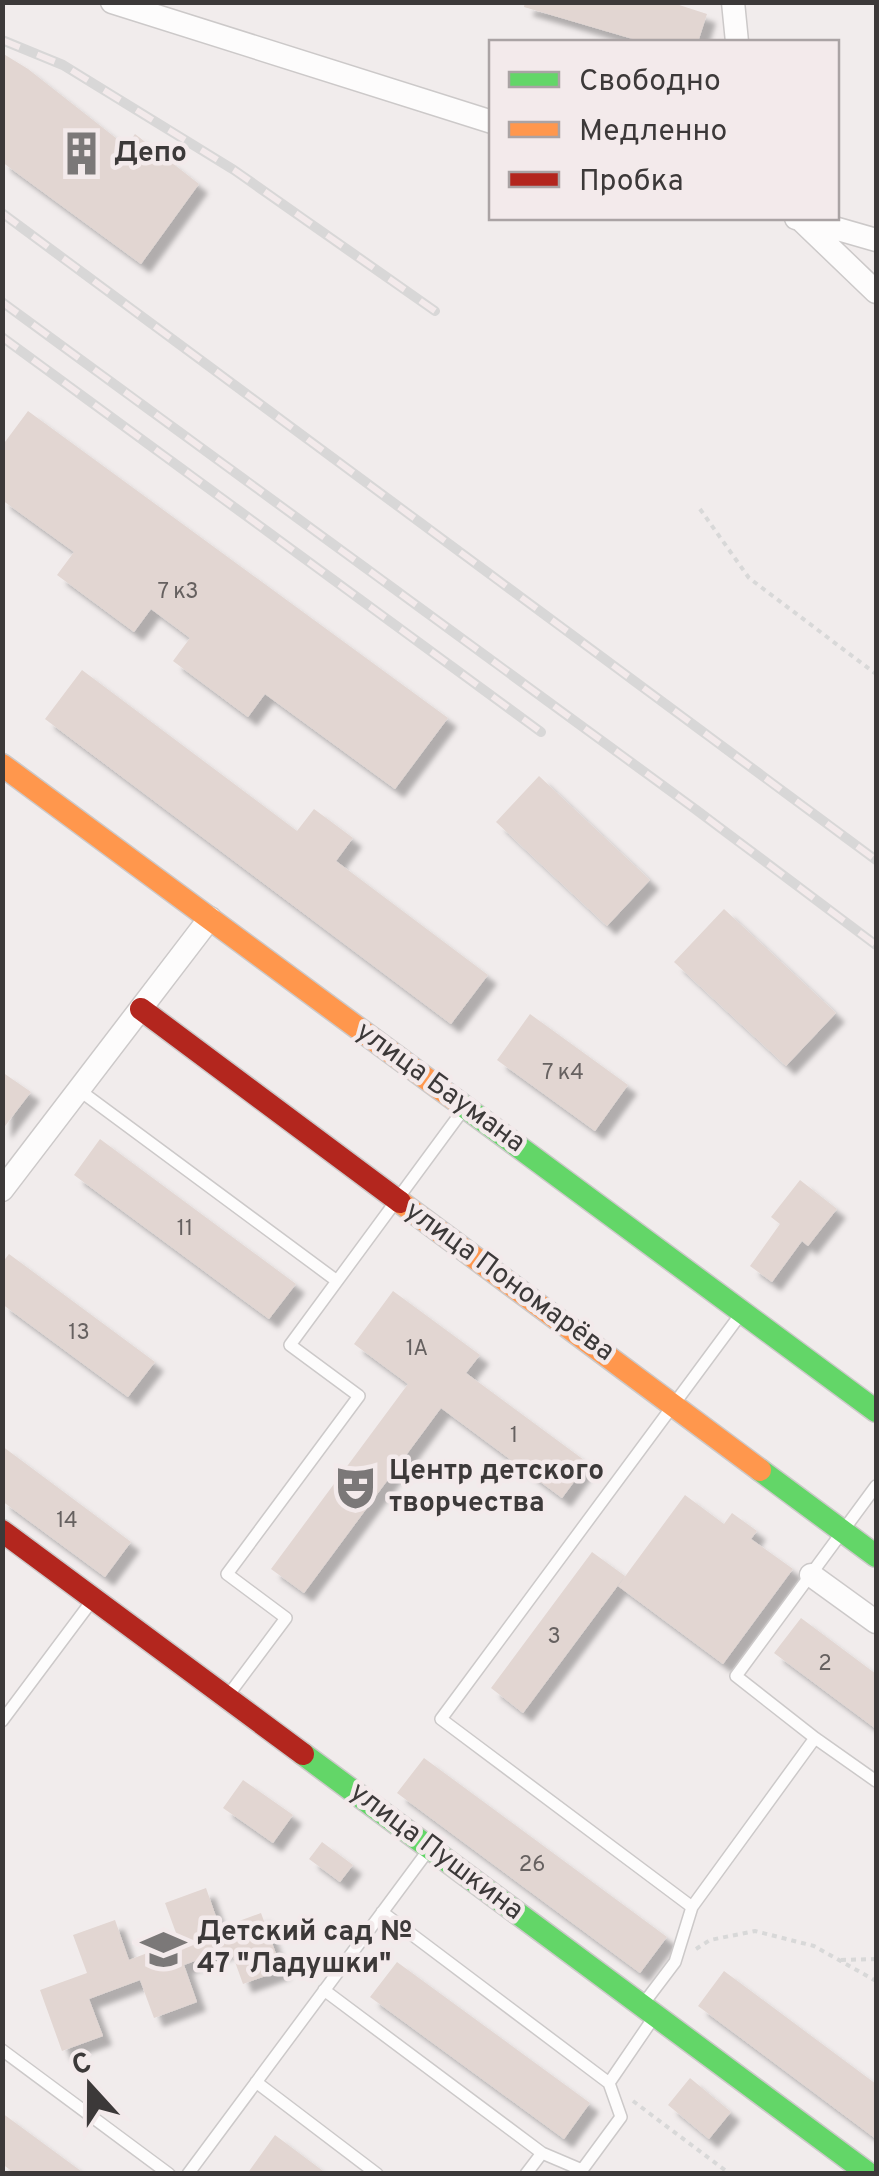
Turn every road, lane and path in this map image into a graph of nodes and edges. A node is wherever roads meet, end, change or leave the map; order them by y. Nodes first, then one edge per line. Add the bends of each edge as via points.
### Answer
1 (112, 2) edge
2 (733, 2) edge
3 (144, 7) edge
4 (737, 40) edge
5 (489, 121) edge
6 (801, 220) edge
7 (806, 220) edge
8 (876, 240) edge
9 (876, 292) edge
10 (700, 508) dead end
11 (876, 674) edge
12 (2, 766) edge
13 (210, 918) junction
14 (140, 1010) junction
15 (79, 1090) junction
16 (466, 1107) junction
17 (2, 1190) edge
18 (398, 1200) junction
19 (337, 1281) junction
20 (743, 1312) junction
21 (674, 1404) junction
22 (876, 1411) edge
23 (876, 1486) edge
24 (844, 1530) junction
25 (2, 1531) edge
26 (876, 1556) edge
27 (811, 1574) junction
28 (94, 1599) junction
29 (876, 1622) edge
30 (227, 1698) junction
31 (2, 1721) edge
32 (815, 1738) junction
33 (876, 1781) edge
34 (430, 1848) junction
35 (692, 1907) junction
36 (382, 1912) junction
37 (876, 1959) edge
38 (839, 1960) junction
39 (675, 1962) junction
40 (876, 1981) edge
41 (324, 1990) junction
42 (649, 2010) junction
43 (2, 2050) edge
44 (256, 2082) junction
45 (609, 2083) junction
46 (542, 2154) junction
47 (169, 2174) edge
48 (188, 2174) edge
49 (376, 2174) edge
50 (526, 2174) edge
51 (730, 2174) edge
52 (869, 2174) edge

1 - 3 street
2 - 4 street
3 - 5 street
6 - 9 street
7 - 8 street
10 - 11 path via 749,578
12 - 13 street, улица Баумана
13 - 14 street
13 - 16 street, улица Баумана
14 - 15 street
14 - 18 street, улица Пономарёва
15 - 17 street
15 - 19 lane
16 - 18 lane
16 - 20 street, улица Баумана
18 - 19 lane
18 - 21 street, улица Пономарёва
19 - 30 lane via 290,1344 359,1396 226,1574 286,1618
20 - 21 lane
20 - 22 street, улица Баумана
21 - 24 street, улица Пономарёва
21 - 35 lane via 441,1719
23 - 24 lane
24 - 26 street, улица Пономарёва
24 - 27 lane
25 - 28 street, улица Пушкина
27 - 29 street
27 - 32 lane via 736,1676
28 - 30 street, улица Пушкина
28 - 31 lane
30 - 34 street, улица Пушкина
32 - 33 lane
32 - 35 lane
34 - 36 lane
34 - 42 street, улица Пушкина
35 - 39 lane
36 - 41 lane
36 - 45 lane
37 - 38 path
38 - 39 path via 814,1946 755,1932 710,1940
38 - 40 path
39 - 42 lane
41 - 44 lane
41 - 46 lane
42 - 45 lane
42 - 52 street, улица Пушкина
43 - 47 lane
44 - 48 lane
44 - 49 lane
45 - 46 lane via 621,2116 582,2170
45 - 51 path
46 - 50 lane

